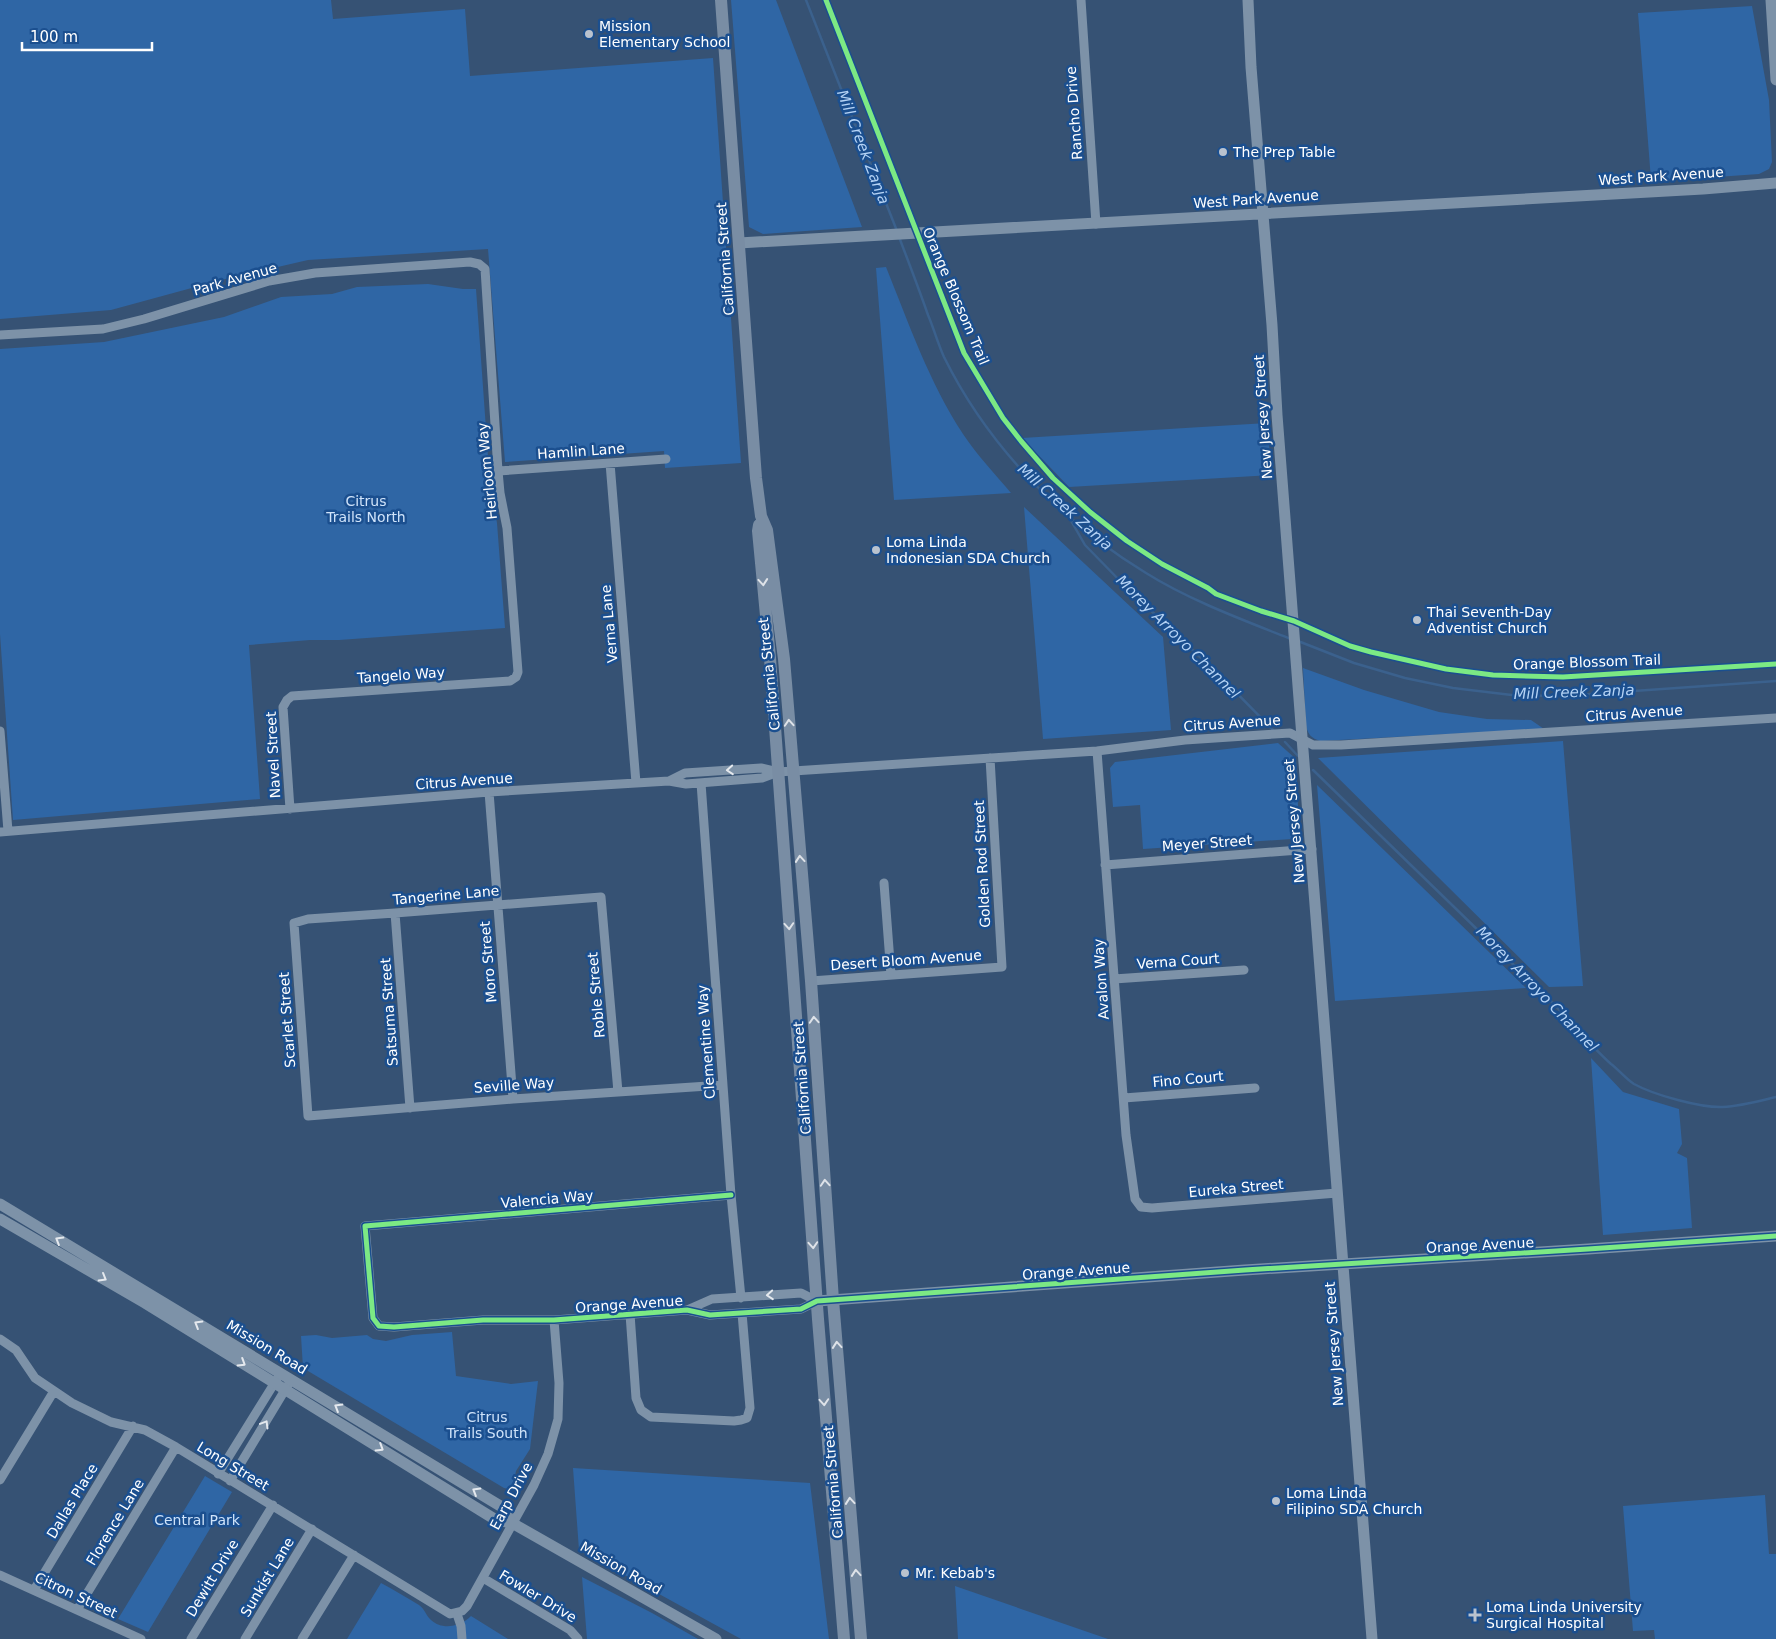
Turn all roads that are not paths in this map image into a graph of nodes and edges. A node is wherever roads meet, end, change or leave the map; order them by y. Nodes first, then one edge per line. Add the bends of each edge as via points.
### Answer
1 (721, 0) edge
2 (1081, 0) edge
3 (1248, 0) edge
4 (1771, 0) edge
5 (1776, 80) edge
6 (1776, 183) edge
7 (1262, 212) junction
8 (1096, 224) junction
9 (738, 243) junction
10 (479, 264) joint
11 (0, 335) edge
12 (666, 459) dead end
13 (610, 462) junction
14 (498, 470) junction
15 (761, 516) junction
16 (516, 677) joint
17 (287, 700) joint
18 (1776, 718) edge
19 (0, 731) edge
20 (1303, 740) junction
21 (1097, 750) junction
22 (990, 758) junction
23 (793, 771) junction
24 (778, 772) junction
25 (669, 781) junction
26 (636, 783) junction
27 (701, 783) junction
28 (489, 792) junction
29 (290, 809) junction
30 (4, 831) edge
31 (1312, 849) junction
32 (1105, 864) junction
33 (884, 883) dead end
34 (601, 897) joint
35 (497, 905) junction
36 (395, 914) junction
37 (294, 922) joint
38 (1002, 967) joint
39 (1244, 970) dead end
40 (891, 975) junction
41 (1114, 979) junction
42 (811, 981) junction
43 (723, 1085) junction
44 (1255, 1088) dead end
45 (618, 1092) junction
46 (1124, 1098) junction
47 (513, 1099) junction
48 (410, 1108) junction
49 (308, 1116) joint
50 (1337, 1193) junction
51 (731, 1195) junction
52 (0, 1204) edge
53 (1137, 1204) joint
54 (0, 1219) edge
55 (1776, 1236) edge
56 (1342, 1264) junction
57 (741, 1298) junction
58 (833, 1300) junction
59 (817, 1301) junction
60 (687, 1310) junction
61 (742, 1313) junction
62 (630, 1314) junction
63 (554, 1320) junction
64 (379, 1326) joint
65 (0, 1339) edge
66 (281, 1373) junction
67 (292, 1379) junction
68 (275, 1383) junction
69 (286, 1390) junction
70 (54, 1392) junction
71 (133, 1426) junction
72 (244, 1433) junction
73 (255, 1440) junction
74 (176, 1447) junction
75 (218, 1474) junction
76 (0, 1480) edge
77 (230, 1481) junction
78 (273, 1505) junction
79 (512, 1523) junction
80 (312, 1529) junction
81 (354, 1555) junction
82 (0, 1575) edge
83 (483, 1578) junction
84 (34, 1590) junction
85 (858, 1603) junction
86 (842, 1605) junction
87 (77, 1610) junction
88 (457, 1614) junction
89 (141, 1639) edge
90 (191, 1639) edge
91 (245, 1639) edge
92 (302, 1639) edge
93 (462, 1639) edge
94 (578, 1639) edge
95 (716, 1639) edge
96 (844, 1639) edge
97 (861, 1639) edge
98 (1372, 1639) edge

1 - 9 main road, California Street
2 - 8 street, Rancho Drive
3 - 7 street, New Jersey Street
4 - 5 street
6 - 7 street, West Park Avenue via 1380,208
7 - 8 street, West Park Avenue
7 - 20 street, New Jersey Street
8 - 9 street, West Park Avenue
9 - 15 main road, California Street
10 - 11 street, Park Avenue via 315,273 269,281 102,329
10 - 14 street, Heirloom Way via 486,282
12 - 13 street, Hamlin Lane
13 - 14 street, Hamlin Lane
13 - 26 street, Verna Lane
14 - 16 street, Heirloom Way via 507,528
23 -> 15 main road, California Street via 784,659 767,530
15 -> 24 main road, California Street via 758,531
16 - 17 street, Tangelo Way via 510,681 292,696
17 - 29 street, Navel Street via 283,707
18 - 20 street, Citrus Avenue via 1341,745 1313,745
19 - 30 street
20 - 21 street, Citrus Avenue via 1290,733
20 - 31 street, New Jersey Street
21 - 22 street, Citrus Avenue
21 - 32 street, Avalon Way
22 - 23 street, Citrus Avenue
22 - 38 street, Golden Rod Street
23 - 24 street, Citrus Avenue
42 -> 23 main road, California Street
24 -> 25 street, Citrus Avenue via 761,768 685,773
24 - 27 street, Citrus Avenue via 762,778
24 -> 59 main road, California Street
25 - 26 street, Citrus Avenue
25 - 27 street, Citrus Avenue
26 - 28 street, Citrus Avenue
27 - 43 street, Clementine Way
28 - 29 street, Citrus Avenue
28 - 35 street, Moro Street
29 - 30 street, Citrus Avenue
31 - 32 street, Meyer Street
31 - 50 street, New Jersey Street
32 - 41 street, Avalon Way
33 - 40 street
34 - 35 street, Tangerine Lane
34 - 45 street, Roble Street
35 - 36 street, Tangerine Lane
35 - 47 street, Moro Street
36 - 37 street, Tangerine Lane via 308,918
36 - 48 street, Satsuma Street
37 - 49 street, Scarlet Street
38 - 40 street, Desert Bloom Avenue
39 - 41 street, Verna Court
40 - 42 street, Desert Bloom Avenue
41 - 46 street, Avalon Way
58 -> 42 main road, California Street
43 - 45 street, Seville Way
43 - 51 street, Clementine Way
44 - 46 street, Fino Court
45 - 47 street, Seville Way
46 - 53 street, Avalon Way
47 - 48 street, Seville Way
48 - 49 street, Seville Way
50 - 53 street, Eureka Street via 1152,1208
50 - 56 street, New Jersey Street
51 - 57 street, Clementine Way
51 - 64 street, Valencia Way via 365,1226 373,1318
66 -> 52 street, Mission Road
54 -> 68 street, Mission Road via 146,1303
55 - 56 street, Orange Avenue
56 - 58 street, Orange Avenue
56 - 98 street, New Jersey Street
59 -> 57 street, Orange Avenue via 801,1293
57 - 60 street, Orange Avenue via 712,1300
58 - 59 street, Orange Avenue
85 -> 58 main road, California Street
59 - 61 street, Orange Avenue via 801,1308
59 -> 86 main road, California Street
60 - 61 street, Orange Avenue via 710,1316
60 - 62 street, Orange Avenue
61 - 62 street via 750,1408 747,1418 734,1421 652,1417 641,1410 636,1398
62 - 63 street, Orange Avenue
63 - 64 street, Orange Avenue
63 - 79 street, Earp Drive via 558,1419 548,1454
65 - 70 street, Long Street via 16,1350 35,1378
66 - 67 street, Mission Road
66 - 68 street
67 - 69 street
79 -> 67 street, Mission Road via 502,1507
68 - 69 street, Mission Road
68 - 72 street
73 -> 69 street
69 -> 79 street, Mission Road via 496,1520
70 - 71 street, Long Street via 103,1419
70 - 76 street
71 - 74 street, Long Street
71 - 84 street, Dallas Place
72 - 73 street
72 - 75 street
73 - 77 street
74 - 75 street, Long Street
74 - 87 street, Florence Lane
75 - 77 street, Long Street
77 - 78 street, Long Street
78 - 80 street, Long Street
78 - 90 street, Dewitt Drive
79 - 83 street, Earp Drive
79 - 95 street, Mission Road
80 - 81 street, Long Street
80 - 91 street, Sunkist Lane
81 - 88 street, Long Street via 446,1613
81 - 92 street
82 - 84 street, Citron Street
83 - 88 street, Earp Drive via 467,1606
83 - 94 street, Fowler Drive via 570,1630
84 - 87 street, Citron Street
85 - 86 main road
85 - 97 main road, California Street
86 - 96 main road, California Street
87 - 89 street, Citron Street
88 - 93 street

